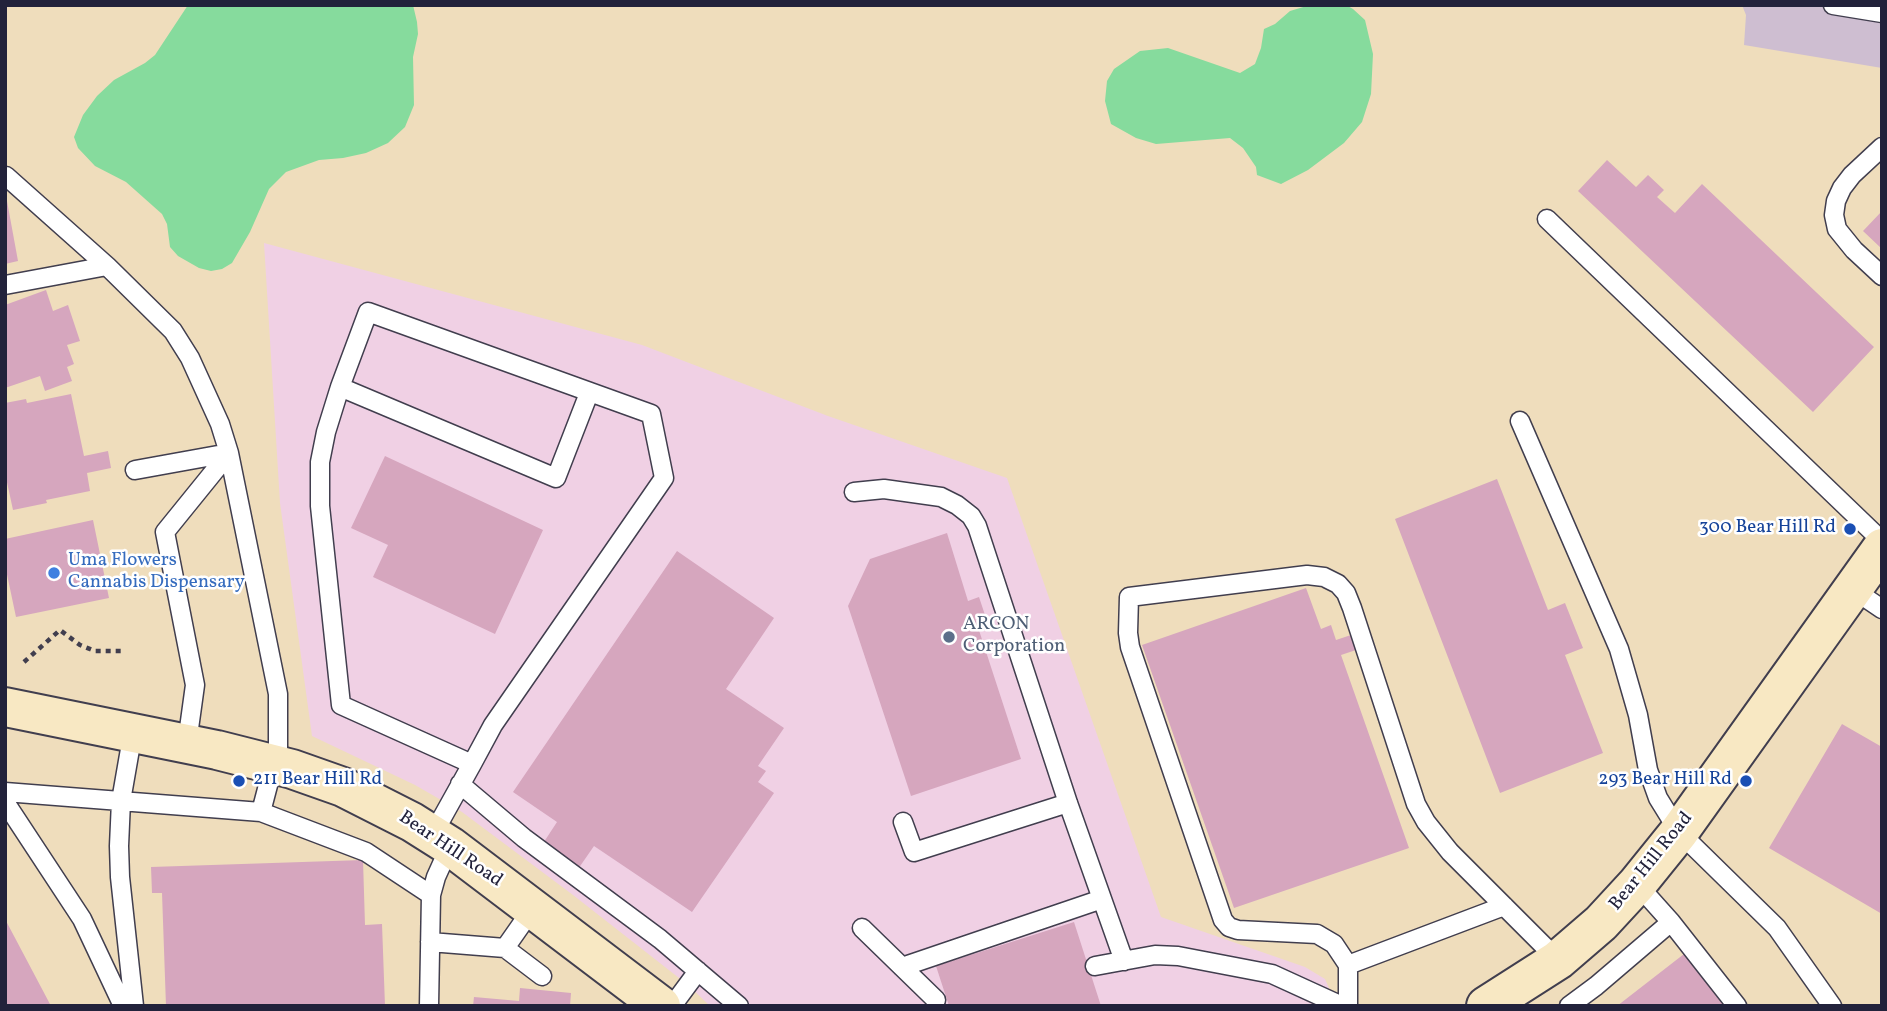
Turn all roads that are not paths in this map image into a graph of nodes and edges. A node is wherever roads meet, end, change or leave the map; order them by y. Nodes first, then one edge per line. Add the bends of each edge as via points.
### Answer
1 (1833, 5) edge
2 (1882, 13) edge
3 (1882, 147) edge
4 (6, 176) edge
5 (1547, 219) dead end
6 (107, 267) junction
7 (1882, 276) edge
8 (5, 285) edge
9 (340, 387) junction
10 (589, 393) junction
11 (1520, 421) dead end
12 (229, 453) junction
13 (135, 470) dead end
14 (854, 492) dead end
15 (1882, 541) edge
16 (1882, 548) edge
17 (1867, 598) edge
18 (5, 707) edge
19 (133, 732) junction
20 (187, 743) junction
21 (275, 764) junction
22 (472, 764) junction
23 (460, 784) junction
24 (5, 793) edge
25 (121, 801) junction
26 (5, 802) edge
27 (1068, 803) junction
28 (261, 812) junction
29 (903, 822) dead end
30 (1679, 832) junction
31 (441, 840) junction
32 (1637, 884) junction
33 (431, 895) junction
34 (1102, 899) junction
35 (1504, 905) junction
36 (533, 908) junction
37 (1671, 922) junction
38 (862, 928) dead end
39 (430, 942) junction
40 (505, 948) junction
41 (1559, 960) junction
42 (1124, 961) junction
43 (1348, 965) junction
44 (902, 967) junction
45 (1095, 967) dead end
46 (698, 971) junction
47 (542, 976) dead end
48 (641, 1000) edge
49 (936, 1000) dead end
50 (123, 1006) edge
51 (134, 1006) edge
52 (429, 1006) edge
53 (672, 1006) edge
54 (739, 1006) edge
55 (1342, 1006) edge
56 (1348, 1006) edge
57 (1486, 1006) edge
58 (1569, 1006) edge
59 (1737, 1006) edge
60 (1832, 1006) edge

1 - 2 lane
3 - 7 lane via 1842,188 1834,215 1854,250
4 - 6 lane
5 - 15 lane
6 - 8 lane
6 - 12 lane via 183,344
9 - 10 lane via 368,312
9 - 10 lane via 556,478
9 - 22 lane via 319,477 341,705
10 - 22 lane via 651,414 664,478 515,692
11 - 30 lane via 1619,649 1652,784
12 - 13 lane
12 - 20 lane via 165,532 195,685
12 - 21 lane via 278,694 280,730
14 - 27 lane via 884,489 931,495 971,516
16 - 17 street, Bear Hill Road
17 - 30 street, Bear Hill Road
18 - 19 street, Bear Hill Road
19 - 20 street, Bear Hill Road
19 - 25 lane
20 - 21 street, Bear Hill Road
21 - 28 lane
21 - 31 street, Bear Hill Road via 350,791
22 - 23 lane
23 - 31 lane
23 - 46 lane
24 - 25 lane
25 - 28 lane
25 - 51 lane via 120,877
26 - 50 lane via 82,919
27 - 29 lane via 914,852
27 - 34 lane
28 - 33 lane via 366,852
30 - 32 street, Bear Hill Road
30 - 60 lane via 1777,928
31 - 33 lane via 440,866
31 - 36 street, Bear Hill Road
32 - 37 lane
32 - 41 street, Bear Hill Road
33 - 39 lane
34 - 42 lane
34 - 44 lane
35 - 41 lane
35 - 43 lane
35 - 43 lane via 1435,836 1416,804 1352,608 1338,584 1307,575 1129,597 1130,647 1223,920 1238,930 1317,934 1334,944
36 - 40 lane
36 - 48 street, Bear Hill Road
37 - 58 lane
37 - 59 lane
38 - 44 lane
39 - 40 lane
39 - 52 lane
40 - 47 lane
41 - 57 street, Bear Hill Road
42 - 45 lane
42 - 55 lane via 1166,955 1254,970 1288,980
43 - 56 lane
44 - 49 lane
46 - 53 lane
46 - 54 lane

